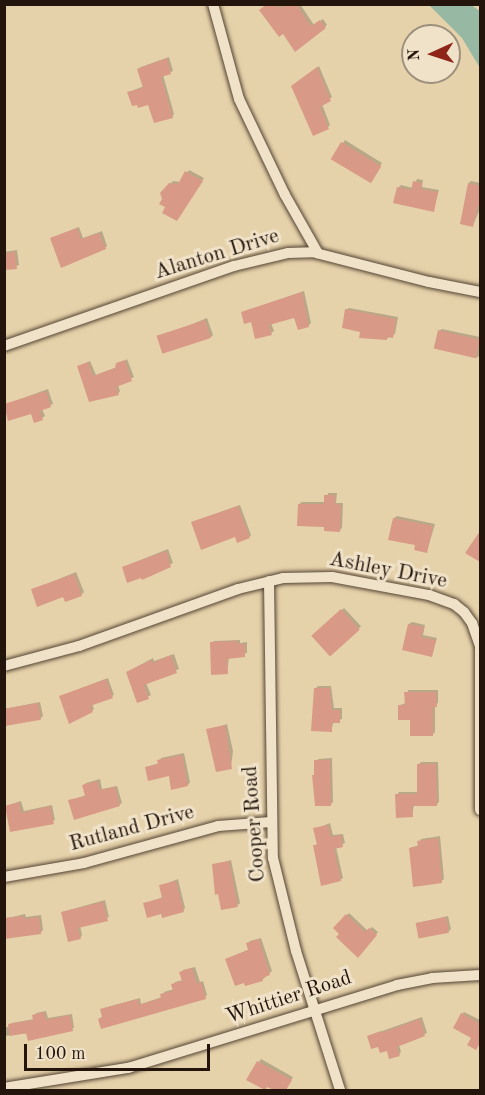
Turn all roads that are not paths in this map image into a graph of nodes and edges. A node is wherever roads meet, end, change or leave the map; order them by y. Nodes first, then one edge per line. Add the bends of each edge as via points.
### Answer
1 (213, 4) edge
2 (318, 253) junction
3 (480, 292) edge
4 (4, 346) edge
5 (269, 581) junction
6 (4, 666) edge
7 (480, 810) edge
8 (271, 822) junction
9 (4, 877) edge
10 (480, 975) edge
11 (314, 1010) junction
12 (4, 1088) edge
13 (340, 1090) edge

1 - 2 street via 239,99
2 - 3 street, Alanton Drive
2 - 4 street, Alanton Drive via 265,257
5 - 6 street, Ashley Drive via 80,646
5 - 7 street, Ashley Drive via 332,577 429,595 464,612 480,646
5 - 8 street, Cooper Road
8 - 9 street, Rutland Drive via 218,826 84,863
8 - 11 street, Cooper Road via 278,885
10 - 11 street, Whittier Road via 397,985
11 - 12 street, Whittier Road via 128,1068
11 - 13 street, Cooper Road

